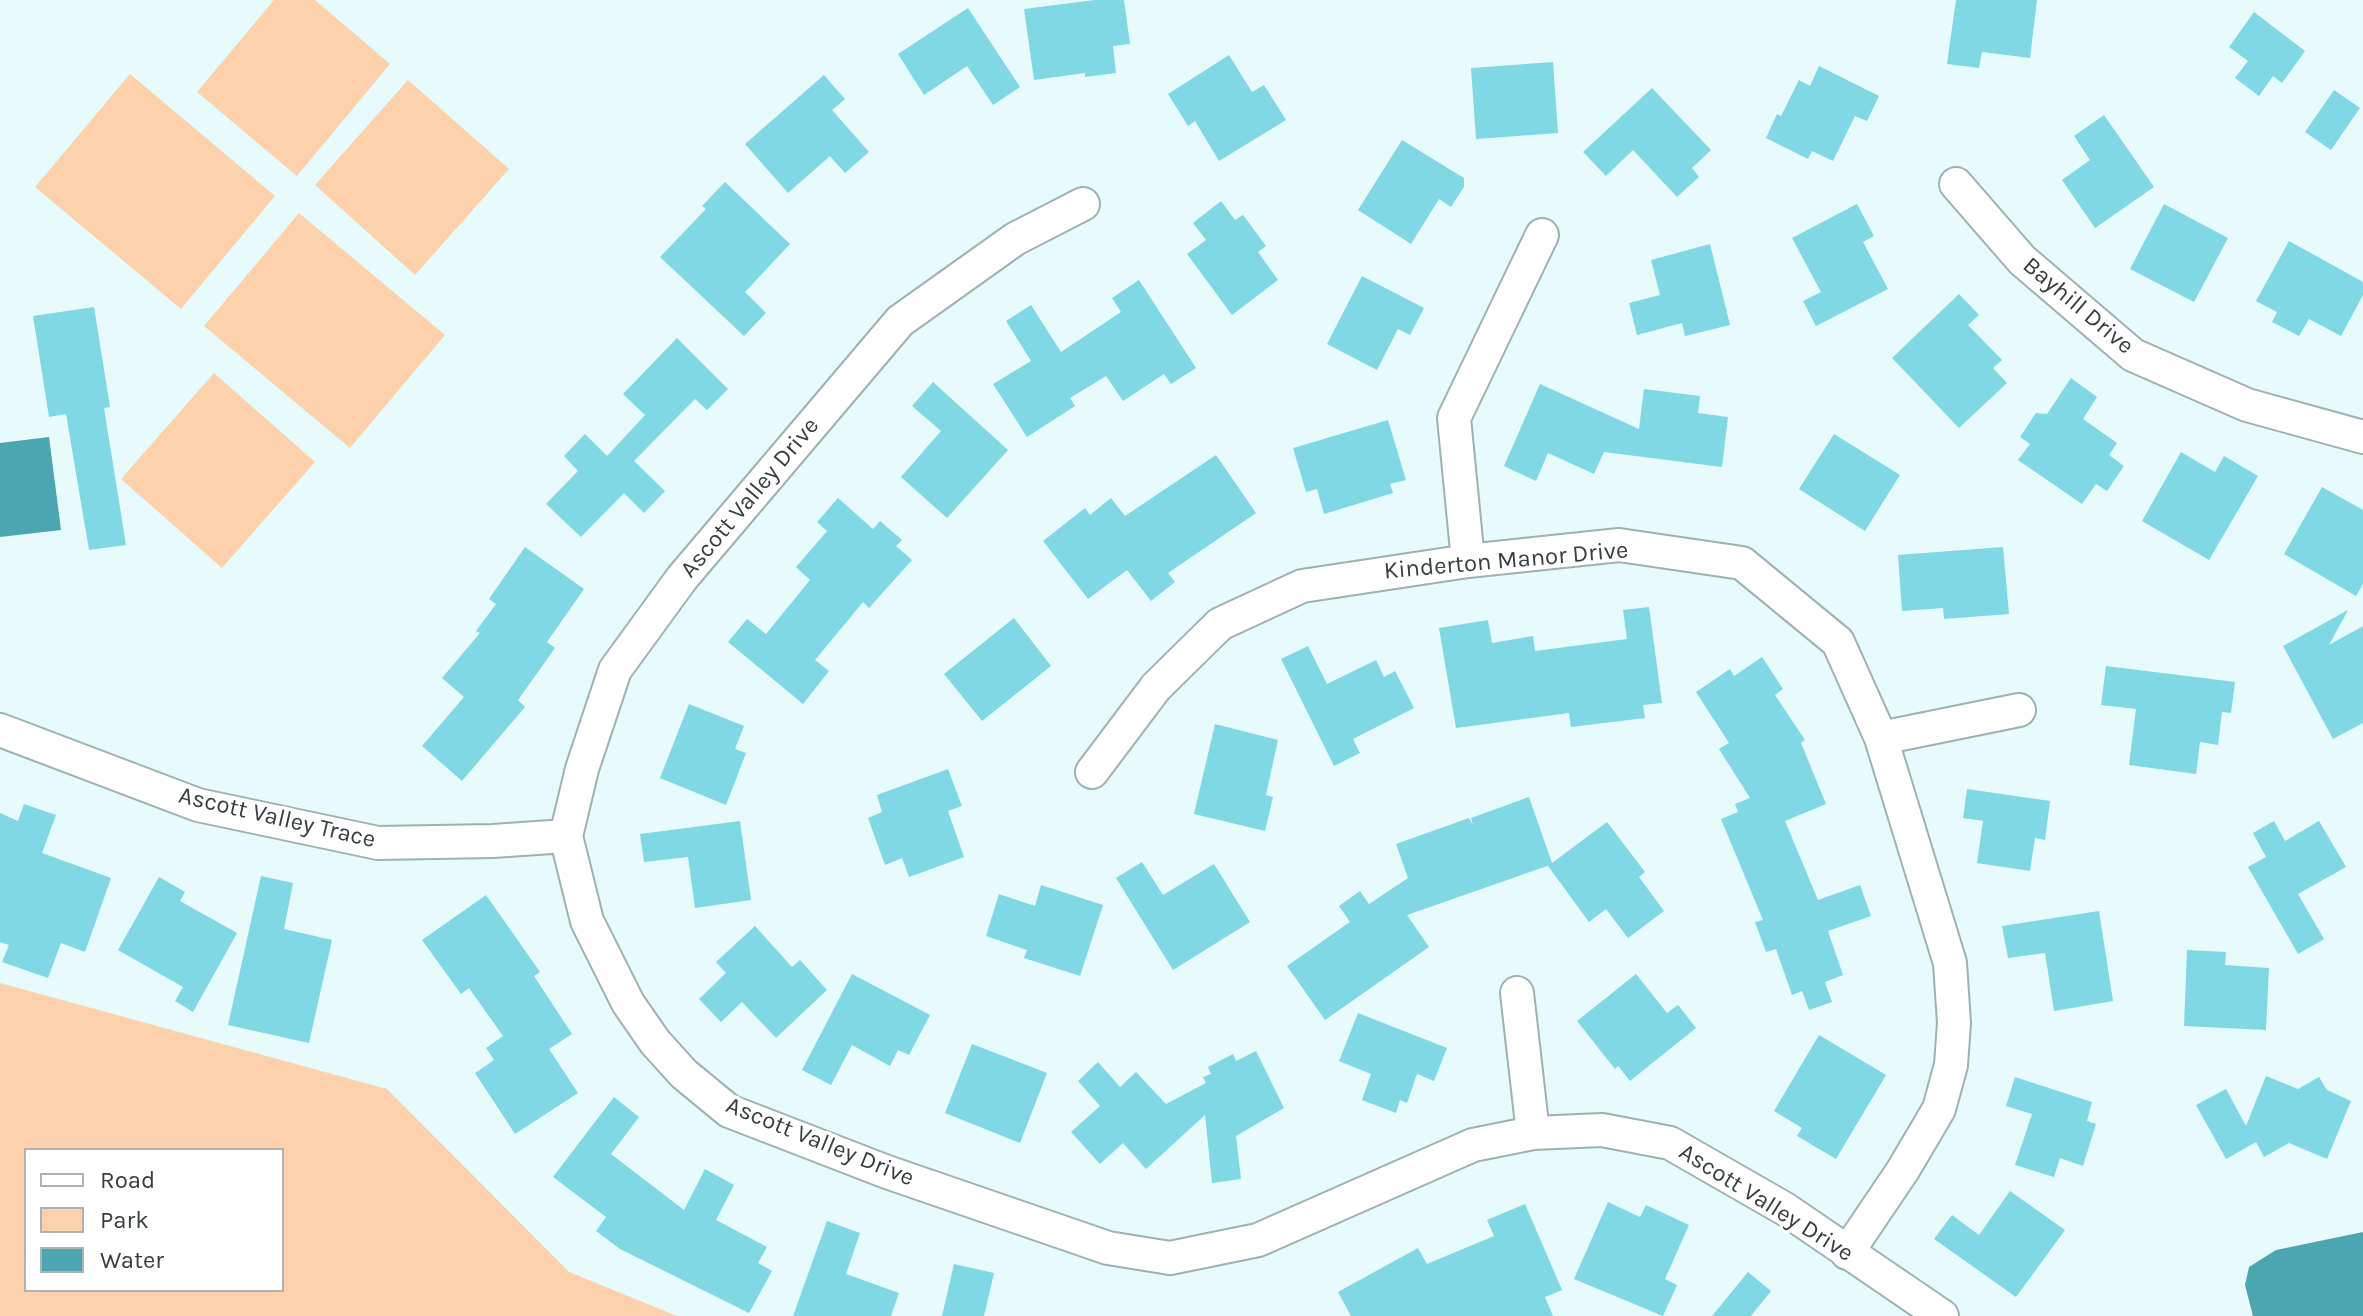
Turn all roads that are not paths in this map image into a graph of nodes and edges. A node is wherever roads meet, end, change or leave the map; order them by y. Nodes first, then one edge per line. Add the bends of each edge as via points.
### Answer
1 (1956, 184) dead end
2 (1083, 204) dead end
3 (1542, 235) dead end
4 (2363, 437) edge
5 (1468, 561) junction
6 (2019, 710) dead end
7 (0, 730) edge
8 (1881, 738) junction
9 (1092, 772) dead end
10 (566, 836) junction
11 (1517, 993) dead end
12 (1533, 1133) junction
13 (1847, 1253) junction
14 (1942, 1316) edge

1 - 4 street, Bayhill Drive via 2022,260 2133,355 2247,405
2 - 10 street, Ascott Valley Drive via 1015,239 900,321 682,578 615,670
3 - 5 street via 1454,418
5 - 8 street, Kinderton Manor Drive via 1619,545 1742,563 1838,642
5 - 9 street, Kinderton Manor Drive via 1302,586 1220,624 1156,687
6 - 8 street
7 - 10 street, Ascott Valley Trace via 198,805 378,843
8 - 13 street, Kinderton Manor Drive via 1950,963 1954,1023 1951,1065 1939,1109
10 - 12 street, Ascott Valley Drive via 587,921 628,1003 684,1074 729,1111 1108,1248 1170,1258 1258,1240 1473,1145
11 - 12 street
12 - 13 street, Ascott Valley Drive via 1602,1130 1670,1143 1785,1209
13 - 14 street, Ascott Valley Drive

